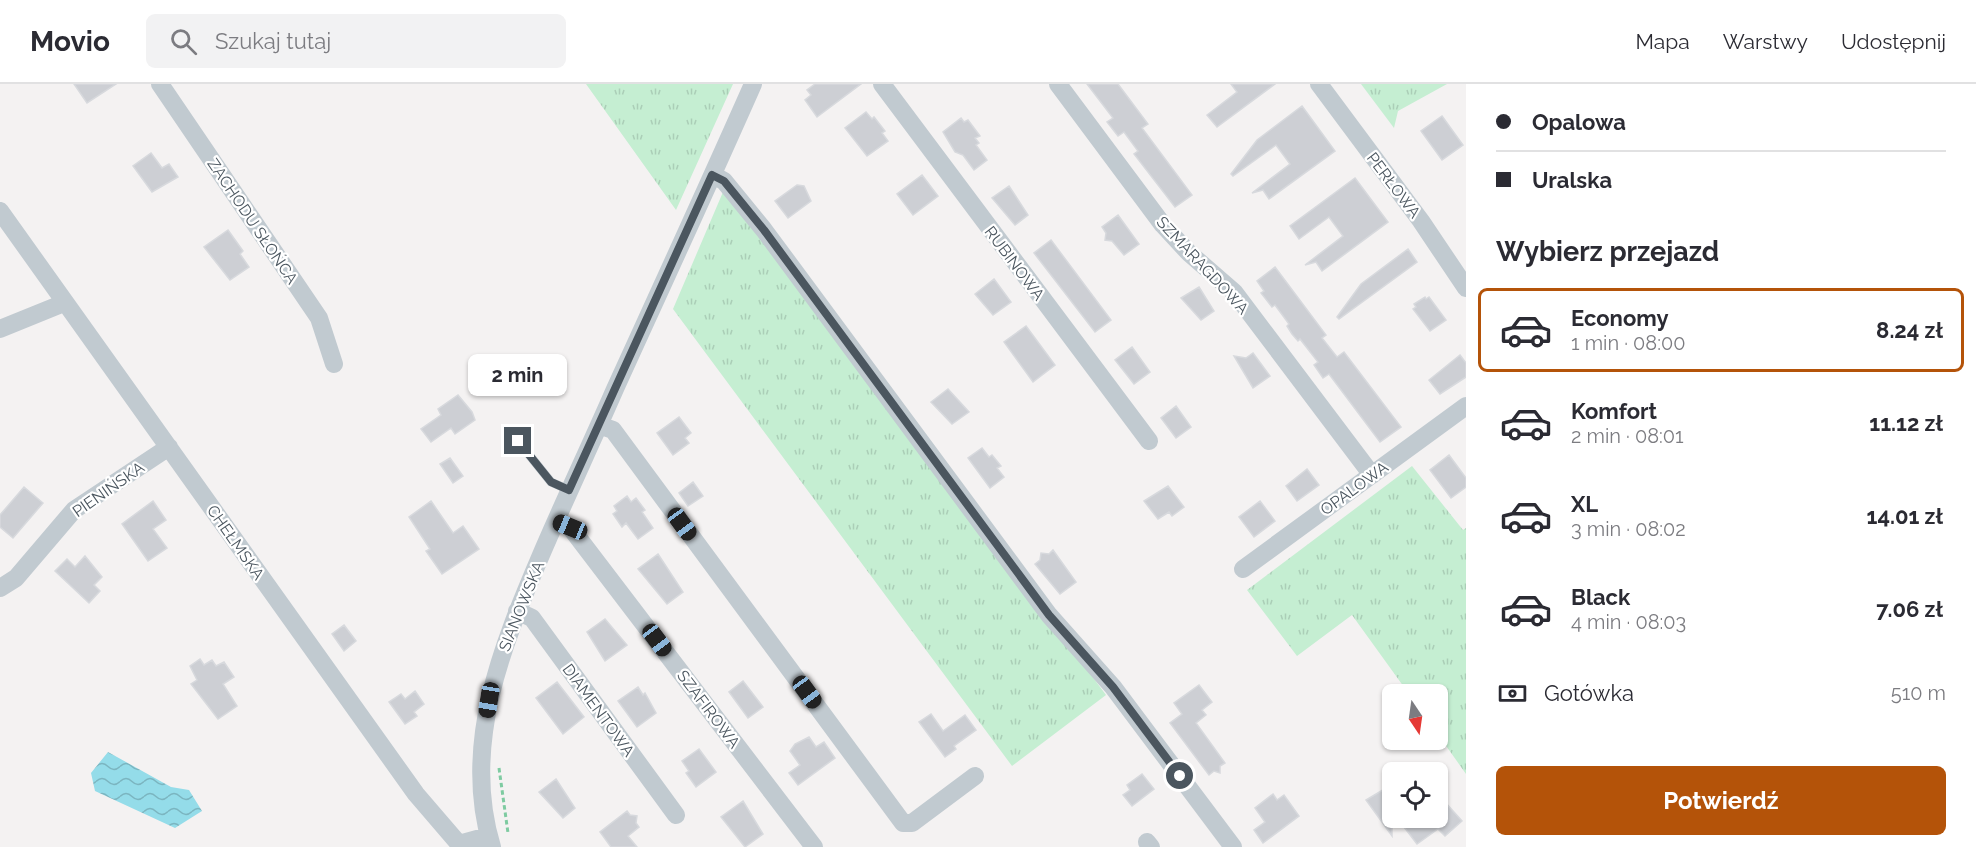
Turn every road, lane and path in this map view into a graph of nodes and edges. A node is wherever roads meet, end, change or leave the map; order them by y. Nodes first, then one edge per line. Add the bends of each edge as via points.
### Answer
1 (160, 84) edge
2 (753, 84) edge
3 (882, 84) edge
4 (1058, 84) edge
5 (1319, 84) edge
6 (712, 175) junction
7 (0, 210) edge
8 (6, 232) edge
9 (1466, 288) edge
10 (64, 303) junction
11 (0, 329) edge
12 (334, 364) dead end
13 (1466, 406) edge
14 (599, 425) junction
15 (518, 441) dead end
16 (1149, 441) dead end
17 (169, 447) junction
18 (1372, 475) junction
19 (569, 490) junction
20 (556, 521) junction
21 (1243, 569) dead end
22 (0, 588) edge
23 (517, 611) junction
24 (499, 763) dead end
25 (975, 776) dead end
26 (676, 815) dead end
27 (509, 841) dead end
28 (490, 842) edge
29 (458, 846) edge
30 (814, 847) edge
31 (1233, 847) edge

1 - 12 street, ZACHODU SŁOŃCA via 319,318
2 - 6 street, SIANOWSKA
3 - 16 street, RUBINOWA
4 - 18 street, SZMARAGDOWA via 1163,225 1234,292
5 - 9 street, PERŁOWA
6 - 14 street, SIANOWSKA
6 - 31 street via 724,181 764,230 1049,615 1113,687
7 - 8 street, CHEŁMSKA
8 - 10 street, CHEŁMSKA
10 - 11 street
10 - 17 street, CHEŁMSKA
13 - 18 street, OPALOWA
14 - 19 street, SIANOWSKA
14 - 25 street via 613,430 903,823 912,823
15 - 19 lane via 551,482
17 - 22 street, PIENIŃSKA via 74,510 16,578
17 - 29 street, CHEŁMSKA via 416,794
18 - 21 street, OPALOWA
19 - 20 street, SIANOWSKA
20 - 23 street, SIANOWSKA
20 - 30 street, SZAFIROWA via 570,527
23 - 26 street, DIAMENTOWA via 532,618
23 - 28 street, SIANOWSKA via 502,649 481,748 482,796
24 - 27 path
28 - 29 street, CHEŁMSKA

